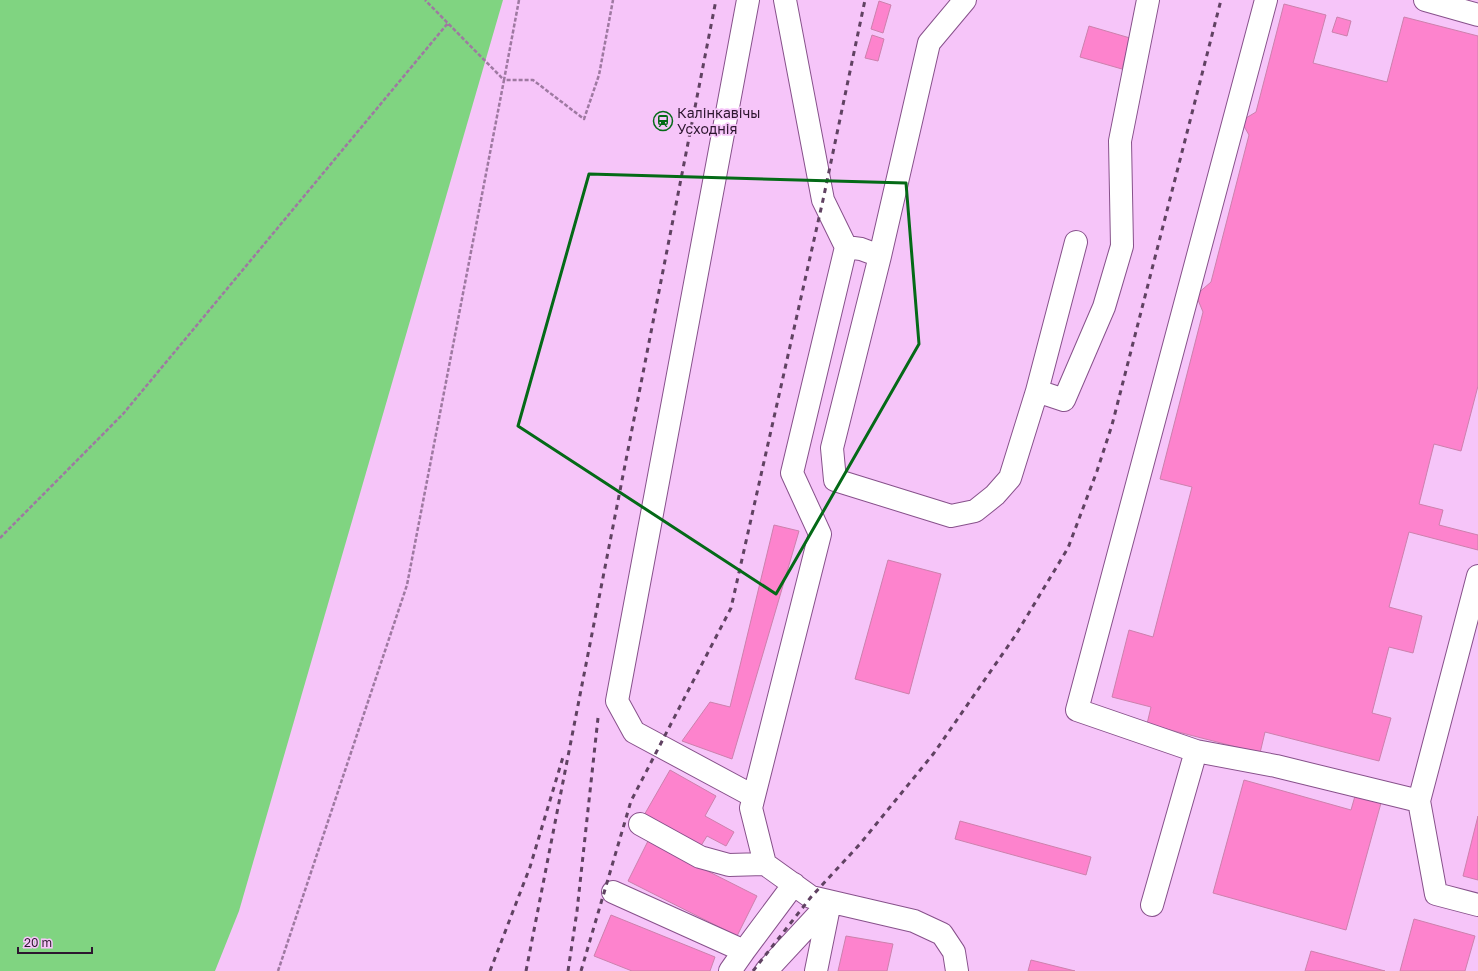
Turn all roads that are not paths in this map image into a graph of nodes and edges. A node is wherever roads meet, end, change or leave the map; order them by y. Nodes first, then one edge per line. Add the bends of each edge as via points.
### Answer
1 (748, 0) edge
2 (785, 0) edge
3 (964, 0) edge
4 (1148, 0) edge
5 (1266, 0) edge
6 (1425, 0) edge
7 (1478, 15) edge
8 (1076, 242) dead end
9 (846, 247) junction
10 (880, 256) junction
11 (1037, 391) junction
12 (1478, 576) edge
13 (1196, 751) junction
14 (753, 796) junction
15 (1419, 801) junction
16 (640, 824) dead end
17 (765, 864) junction
18 (794, 884) junction
19 (613, 892) dead end
20 (830, 902) junction
21 (1152, 905) dead end
22 (1478, 905) edge
23 (744, 951) junction
24 (730, 971) edge
25 (766, 971) edge
26 (816, 971) edge
27 (957, 971) edge

1 - 14 street via 617,701 634,732
2 - 9 street via 823,200
3 - 10 street via 929,43
4 - 11 street via 1120,141 1122,246 1104,307 1064,400
5 - 13 street via 1076,710
6 - 7 street
8 - 11 street
9 - 10 street
9 - 14 street via 792,473 820,534
10 - 11 street via 832,448 835,480 951,516 975,511 996,495 1010,478
12 - 15 street
13 - 15 street via 1276,766
13 - 21 street
14 - 17 street via 751,808
15 - 22 street via 1436,894
16 - 17 street via 700,857 729,865
17 - 18 street
18 - 20 street via 811,897
18 - 23 street
19 - 23 street
20 - 25 street
20 - 26 street
20 - 27 street via 914,921 942,934 954,952
23 - 24 street

